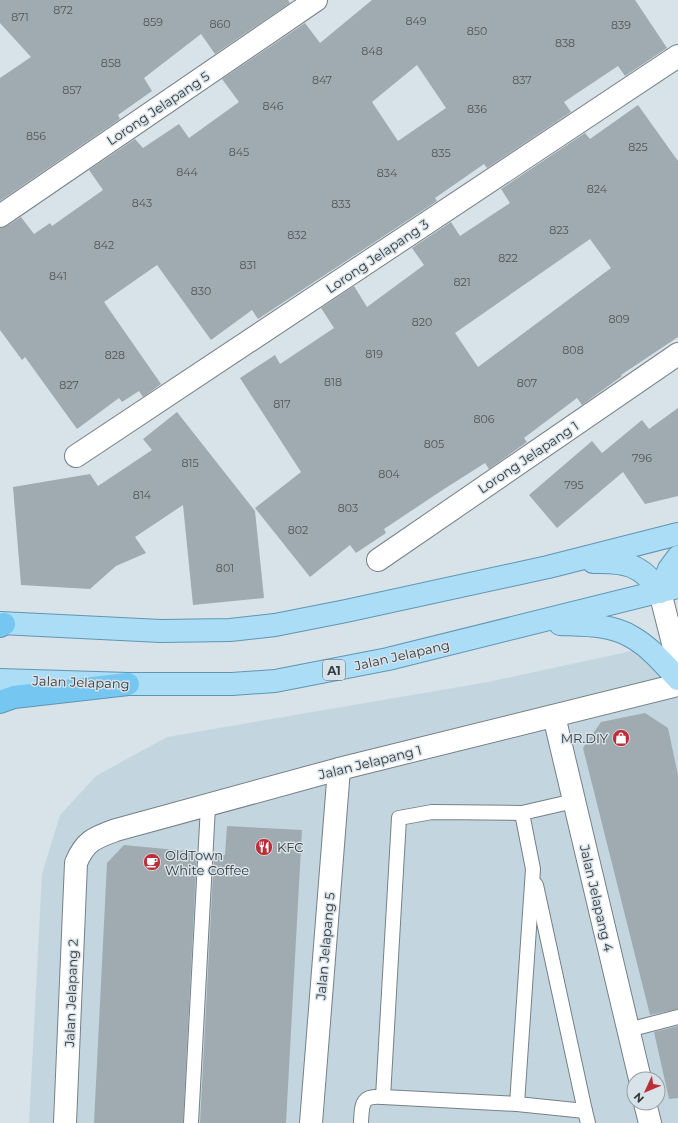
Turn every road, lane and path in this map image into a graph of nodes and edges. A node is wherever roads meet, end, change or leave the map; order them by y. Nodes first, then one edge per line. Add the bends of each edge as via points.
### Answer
1 (316, 0) edge
2 (678, 56) edge
3 (0, 216) edge
4 (678, 354) edge
5 (76, 456) dead end
6 (678, 534) edge
7 (678, 557) edge
8 (378, 560) dead end
9 (548, 567) junction
10 (669, 590) edge
11 (534, 623) junction
12 (1, 624) edge
13 (678, 663) edge
14 (678, 678) edge
15 (0, 680) edge
16 (128, 684) junction
17 (678, 685) edge
18 (0, 702) edge
19 (554, 716) junction
20 (339, 769) junction
21 (574, 801) junction
22 (208, 806) junction
23 (522, 813) junction
24 (76, 864) joint
25 (533, 869) junction
26 (678, 1017) edge
27 (628, 1030) junction
28 (638, 1071) edge
29 (383, 1097) junction
30 (517, 1104) junction
31 (647, 1111) edge
32 (587, 1117) edge
33 (65, 1123) edge
34 (191, 1123) edge
35 (310, 1123) edge
36 (361, 1123) edge
37 (650, 1123) edge

1 - 3 street, Lorong Jelapang 5
2 - 5 street, Lorong Jelapang 3
4 - 8 street, Lorong Jelapang 1
6 - 9 main road
7 - 10 main road via 669,569
9 - 10 main road via 588,562 623,564 632,566
9 - 12 main road via 346,611 230,630
10 - 11 main road, Jalan Jelapang / A1
10 - 13 street
11 - 14 main road via 594,625 632,636
11 - 16 main road, Jalan Jelapang / A1 via 388,659 275,681 232,684
15 - 16 main road, Jalan Jelapang / A1
16 - 18 highway via 14,697
17 - 19 street, Jalan Jelapang 1
19 - 20 street, Jalan Jelapang 1
19 - 21 street, Jalan Jelapang 4
20 - 22 street, Jalan Jelapang 1
20 - 35 street, Jalan Jelapang 5
21 - 23 lane
21 - 27 street, Jalan Jelapang 4
22 - 24 street, Jalan Jelapang 1 via 100,836 81,851
22 - 34 lane
23 - 25 lane
23 - 29 lane via 432,812 399,818
24 - 33 street, Jalan Jelapang 2
25 - 30 lane
25 - 32 lane
26 - 27 lane
27 - 28 street, Jalan Jelapang 4
29 - 30 lane
29 - 36 lane via 373,1096 366,1099 363,1103
30 - 32 lane
31 - 37 street

